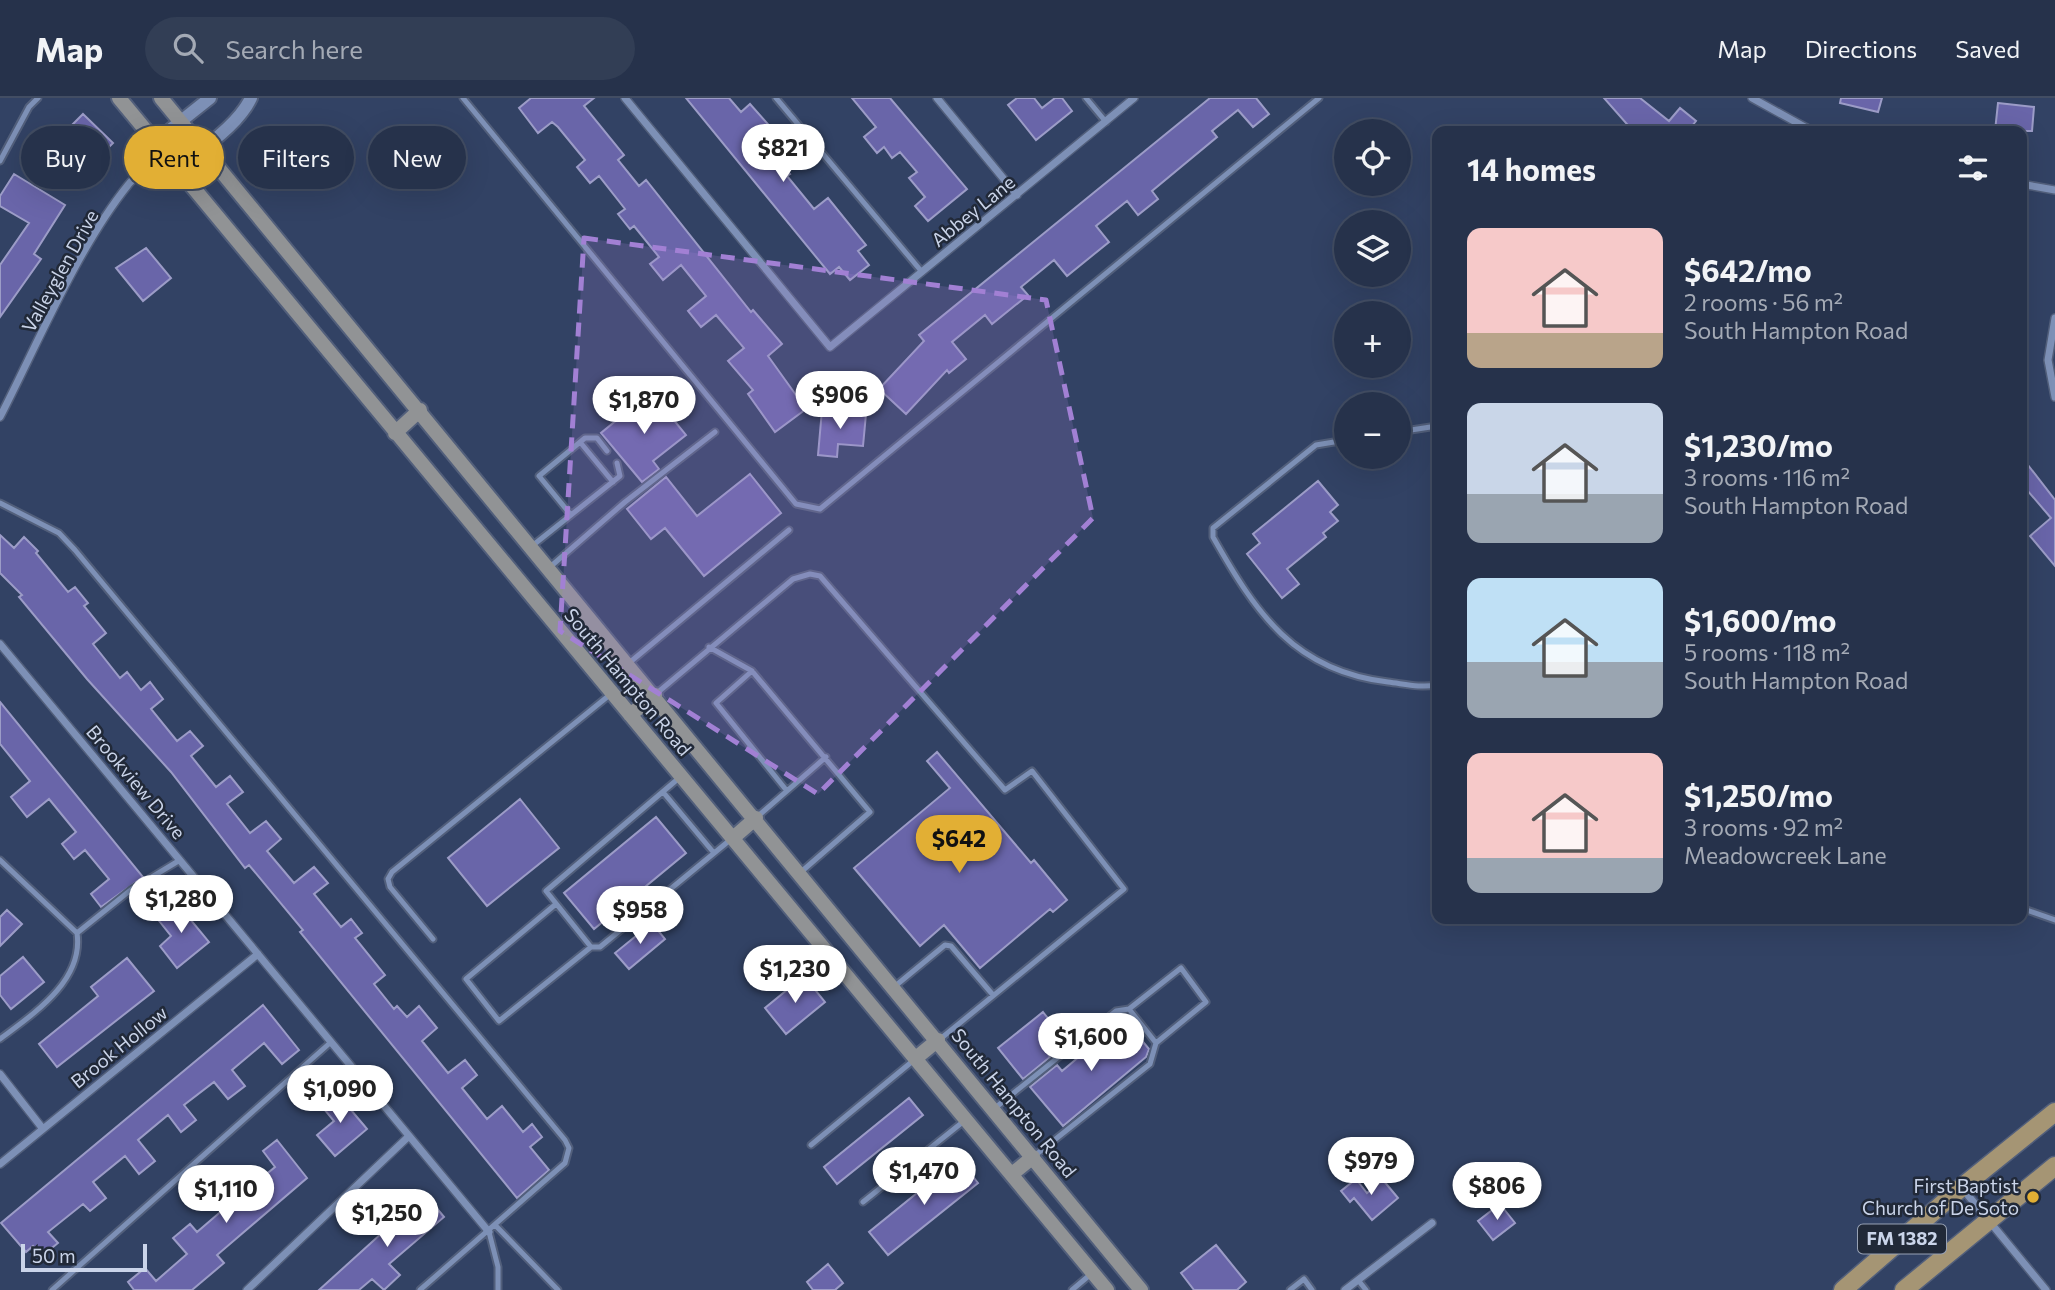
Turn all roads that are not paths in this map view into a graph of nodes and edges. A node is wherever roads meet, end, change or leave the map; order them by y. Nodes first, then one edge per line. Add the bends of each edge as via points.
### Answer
1 (38, 98) edge
2 (119, 98) edge
3 (161, 98) edge
4 (210, 98) edge
5 (251, 98) edge
6 (463, 98) edge
7 (625, 98) edge
8 (776, 98) edge
9 (937, 98) edge
10 (1086, 98) edge
11 (1134, 98) edge
12 (1319, 98) edge
13 (1752, 98) edge
14 (181, 122) junction
15 (1105, 122) junction
16 (142, 126) edge
17 (176, 126) edge
18 (184, 126) edge
19 (1793, 126) edge
20 (224, 128) edge
21 (0, 161) edge
22 (224, 174) edge
23 (2027, 185) edge
24 (125, 189) edge
25 (194, 189) edge
26 (2055, 190) edge
27 (1017, 195) junction
28 (922, 272) junction
29 (2055, 318) edge
30 (2055, 397) edge
31 (420, 410) junction
32 (0, 417) edge
33 (1432, 427) edge
34 (1411, 430) edge
35 (715, 432) dead end
36 (395, 433) junction
37 (580, 442) junction
38 (1334, 442) edge
39 (607, 451) dead end
40 (617, 463) dead end
41 (613, 481) junction
42 (0, 503) edge
43 (571, 515) junction
44 (789, 530) dead end
45 (532, 546) junction
46 (550, 567) junction
47 (709, 647) junction
48 (1, 649) edge
49 (629, 663) junction
50 (752, 671) junction
51 (1432, 686) edge
52 (612, 693) junction
53 (655, 695) junction
54 (630, 715) junction
55 (826, 757) junction
56 (682, 776) junction
57 (787, 791) junction
58 (663, 792) junction
59 (756, 818) junction
60 (733, 838) junction
61 (714, 853) junction
62 (0, 860) edge
63 (180, 860) junction
64 (801, 872) junction
65 (556, 904) junction
66 (2027, 910) edge
67 (2055, 920) edge
68 (77, 933) junction
69 (433, 939) dead end
70 (590, 947) junction
71 (258, 954) junction
72 (894, 987) junction
73 (993, 995) junction
74 (1129, 1009) junction
75 (0, 1039) edge
76 (938, 1040) junction
77 (331, 1042) junction
78 (1156, 1043) junction
79 (916, 1058) junction
80 (0, 1074) edge
81 (994, 1108) junction
82 (2055, 1112) edge
83 (967, 1119) junction
84 (43, 1129) junction
85 (409, 1136) junction
86 (811, 1145) dead end
87 (1033, 1157) junction
88 (0, 1164) edge
89 (2055, 1166) edge
90 (1012, 1174) junction
91 (1962, 1187) junction
92 (863, 1202) dead end
93 (1988, 1220) junction
94 (1432, 1223) dead end
95 (496, 1226) junction
96 (489, 1232) junction
97 (1093, 1273) junction
98 (1358, 1280) junction
99 (52, 1290) edge
100 (247, 1290) edge
101 (420, 1290) edge
102 (498, 1290) edge
103 (558, 1290) edge
104 (1072, 1290) edge
105 (1107, 1290) edge
106 (1141, 1290) edge
107 (1290, 1290) edge
108 (1312, 1290) edge
109 (1345, 1290) edge
110 (1366, 1290) edge
111 (1843, 1290) edge
112 (1904, 1290) edge
113 (2046, 1290) edge

1 - 21 lane
2 - 16 main road, South Hampton Road
3 - 14 main road, South Hampton Road
4 - 14 street
5 - 20 street
6 - 12 lane via 796,504 820,509
7 - 28 street, Abbey Lane via 830,347
8 - 28 lane
9 - 27 street
10 - 15 lane
11 - 15 street, Abbey Lane
13 - 19 street
14 - 17 street
14 - 18 main road, South Hampton Road
15 - 27 street, Abbey Lane
22 - 31 main road, South Hampton Road
23 - 26 street
24 - 32 street, Valleyglen Drive via 78,264
25 - 36 main road, South Hampton Road
27 - 28 street, Abbey Lane
29 - 30 street via 2048,360
31 - 36 main road
31 - 45 main road, South Hampton Road
33 - 34 lane
35 - 46 lane
36 - 52 main road, South Hampton Road
37 - 39 lane via 597,439
37 - 41 lane
37 - 43 lane via 539,476
38 - 51 lane via 1316,444 1213,528 1213,537 1270,625 1300,652 1373,681
40 - 41 lane via 620,476
41 - 43 lane
42 - 95 lane via 59,533 75,550 565,1140 569,1148 565,1163
43 - 45 lane
44 - 49 lane
45 - 46 main road, South Hampton Road
46 - 49 main road, South Hampton Road
47 - 50 lane
47 - 53 lane
47 - 73 lane via 793,579 820,576 1005,790 1031,771 1124,889
48 - 63 street, Brookview Drive
49 - 53 main road, South Hampton Road
50 - 55 lane
50 - 57 lane via 716,703
52 - 54 main road, South Hampton Road
52 - 69 lane via 392,872 390,887
53 - 54 main road
53 - 59 main road, South Hampton Road
54 - 56 main road, South Hampton Road
55 - 57 lane
55 - 64 lane via 870,812
56 - 58 lane
56 - 60 main road, South Hampton Road
57 - 59 lane
58 - 61 lane
58 - 65 lane via 546,891
59 - 60 main road
59 - 64 main road, South Hampton Road
60 - 61 lane
60 - 79 main road, South Hampton Road
61 - 70 lane via 600,947
62 - 68 lane
63 - 68 lane via 132,889
63 - 71 street, Brookview Drive
64 - 72 main road, South Hampton Road
65 - 70 lane
65 - 70 lane via 466,979 482,1000 499,1021
66 - 67 lane
68 - 75 lane via 72,962 56,993
71 - 77 street, Brookview Drive
71 - 84 street, Brook Hollow
72 - 73 lane via 945,945 951,946
72 - 76 main road, South Hampton Road
73 - 76 lane
74 - 78 lane
74 - 78 lane via 1181,968 1206,1002
74 - 81 lane via 1116,1011
76 - 79 main road
76 - 81 main road, South Hampton Road
77 - 85 street, Brookview Drive
77 - 99 lane
78 - 87 lane via 1150,1064
79 - 83 main road, South Hampton Road
79 - 86 lane
80 - 84 street
81 - 87 main road, South Hampton Road
82 - 91 main road, FM 1382
83 - 90 main road, South Hampton Road
83 - 92 lane
84 - 88 street, Brook Hollow
85 - 96 street, Brookview Drive
85 - 100 street
87 - 90 main road
87 - 106 main road, South Hampton Road
89 - 93 main road, FM 1382
90 - 97 main road, South Hampton Road
91 - 93 street
91 - 111 main road, FM 1382
93 - 112 main road, FM 1382
93 - 113 street
94 - 98 street
95 - 96 lane
95 - 103 lane
96 - 101 lane
96 - 102 lane via 498,1267
97 - 104 lane
97 - 105 main road, South Hampton Road
98 - 109 street
98 - 110 lane
107 - 108 lane via 1304,1279

